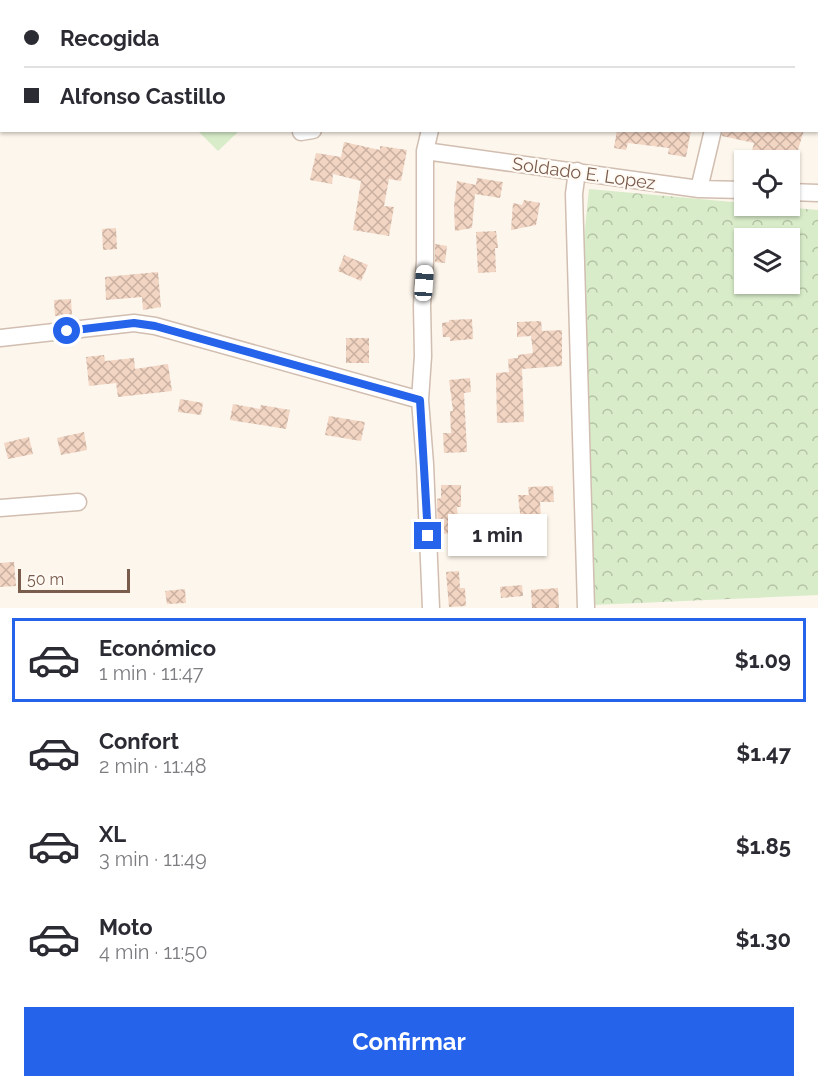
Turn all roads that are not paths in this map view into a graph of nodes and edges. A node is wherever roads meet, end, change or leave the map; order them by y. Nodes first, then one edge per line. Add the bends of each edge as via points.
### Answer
1 (430, 132) edge
2 (713, 132) edge
3 (425, 151) junction
4 (577, 171) junction
5 (699, 189) junction
6 (734, 190) edge
7 (800, 192) edge
8 (818, 193) edge
9 (0, 338) edge
10 (420, 400) junction
11 (78, 502) dead end
12 (0, 508) edge
13 (430, 608) edge
14 (586, 608) edge

1 - 3 street
2 - 5 street
3 - 4 street, Soldado E. Lopez
3 - 10 street
4 - 5 street, Soldado E. Lopez
4 - 14 street via 574,202
5 - 6 street, Soldado E. Lopez
7 - 8 street
9 - 10 street via 134,323 155,326
10 - 13 street
11 - 12 street

